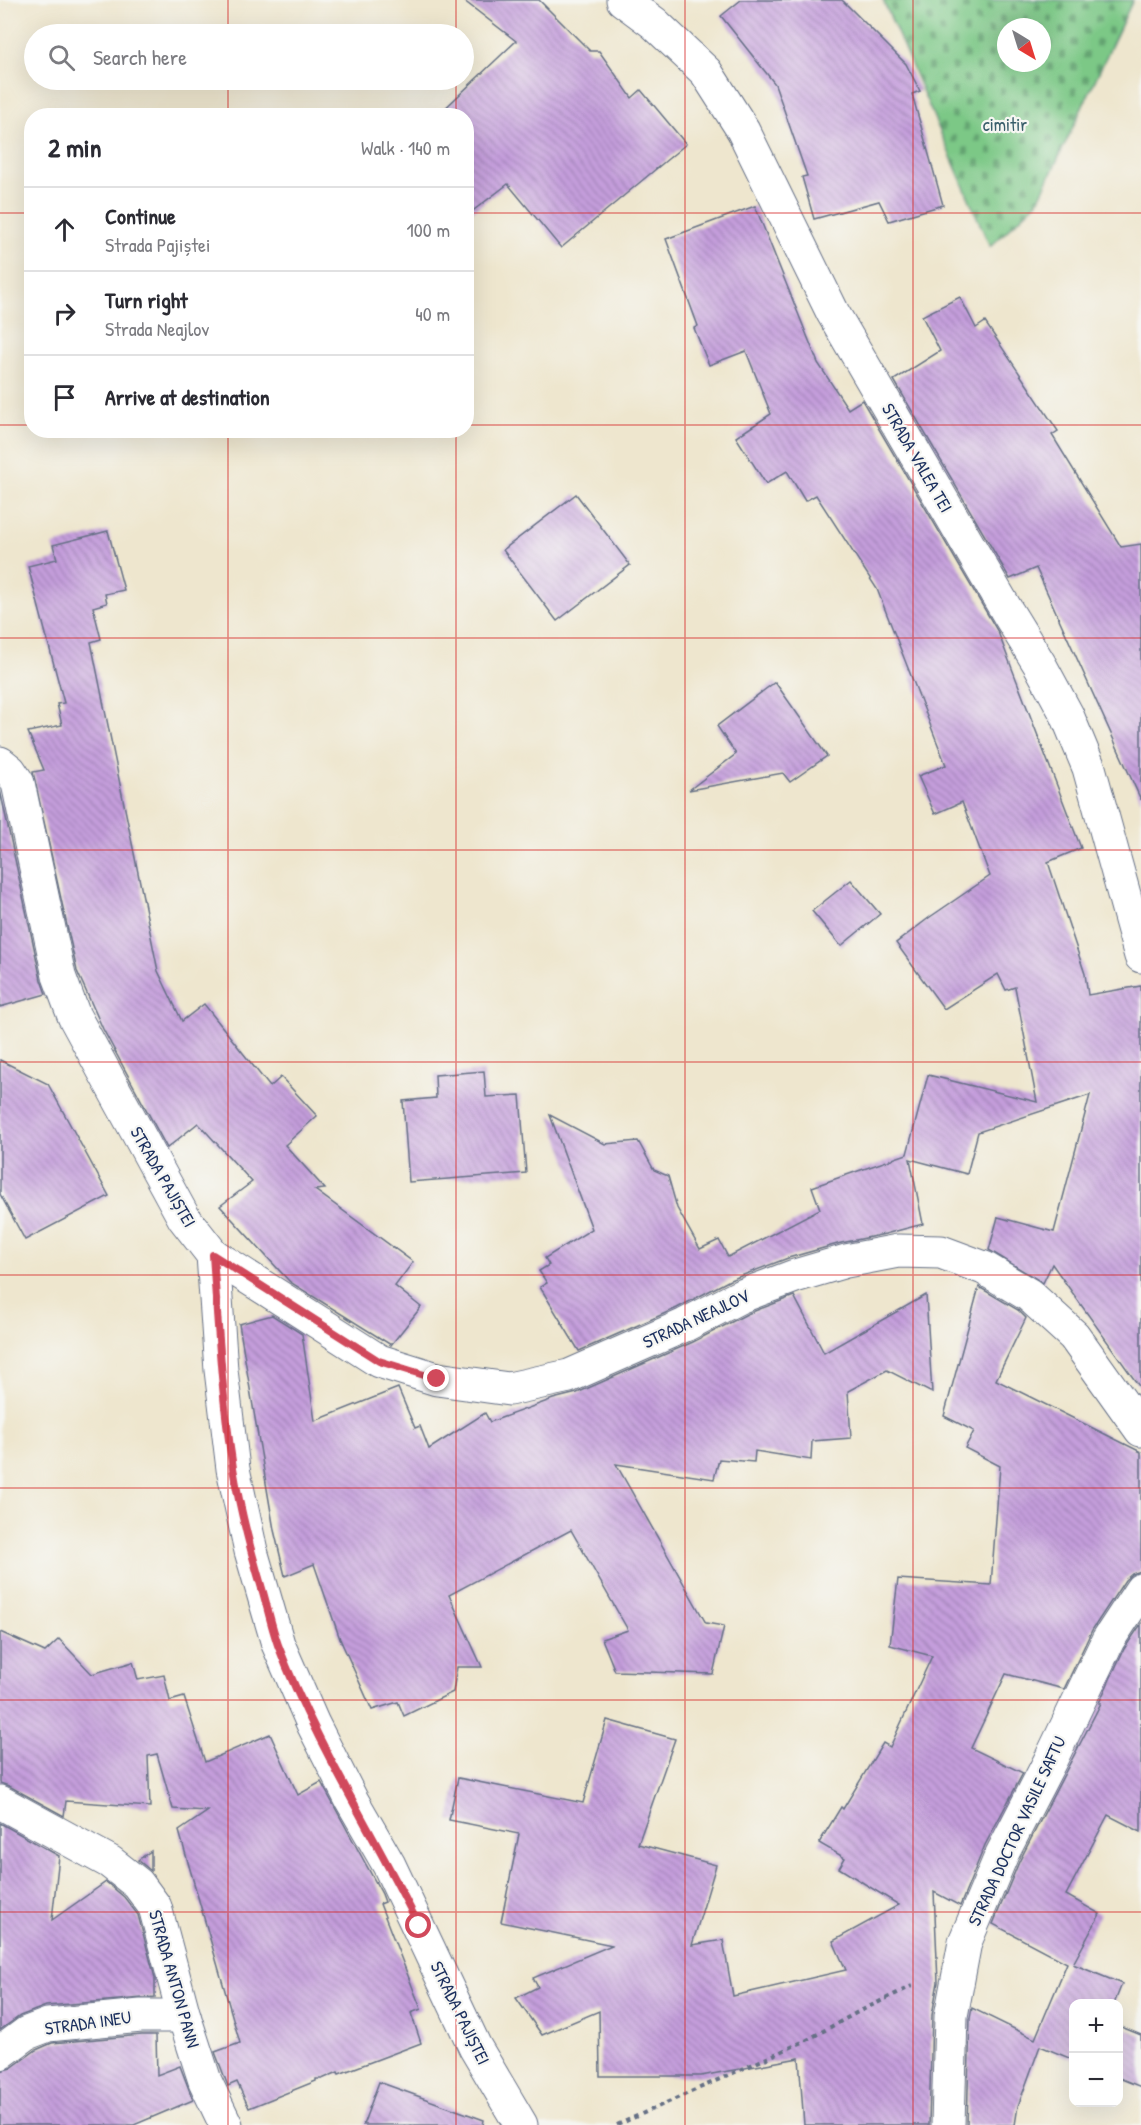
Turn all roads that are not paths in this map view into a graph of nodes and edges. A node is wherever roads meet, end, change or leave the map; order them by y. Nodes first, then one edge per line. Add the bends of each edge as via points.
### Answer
1 (623, 0) edge
2 (0, 763) edge
3 (1141, 956) edge
4 (213, 1255) junction
5 (1141, 1430) edge
6 (1141, 1590) edge
7 (0, 1802) edge
8 (184, 2016) junction
9 (0, 2053) edge
10 (226, 2125) edge
11 (521, 2125) edge
12 (948, 2125) edge

1 - 3 street, STRADA VALEA TEI via 706,72 743,130 833,313 1040,665 1089,768
2 - 4 street, STRADA PAJIȘTEI via 18,783 64,994 184,1218
4 - 5 street, STRADA NEAJLOV via 379,1361 437,1379 509,1389 569,1376 795,1276 898,1251 941,1252 984,1268 1029,1295 1074,1336
4 - 11 street, STRADA PAJIȘTEI via 233,1469 278,1644 313,1724 389,1865 475,2047
6 - 12 street, STRADA DOCTOR VASILE SAFTU via 1108,1640 1002,1854 964,1942 951,2016
7 - 8 street, STRADA ANTON PANN via 110,1862 138,1884 155,1907
8 - 9 street, STRADA INEU via 48,2025 27,2033
8 - 10 street, STRADA ANTON PANN via 205,2081

